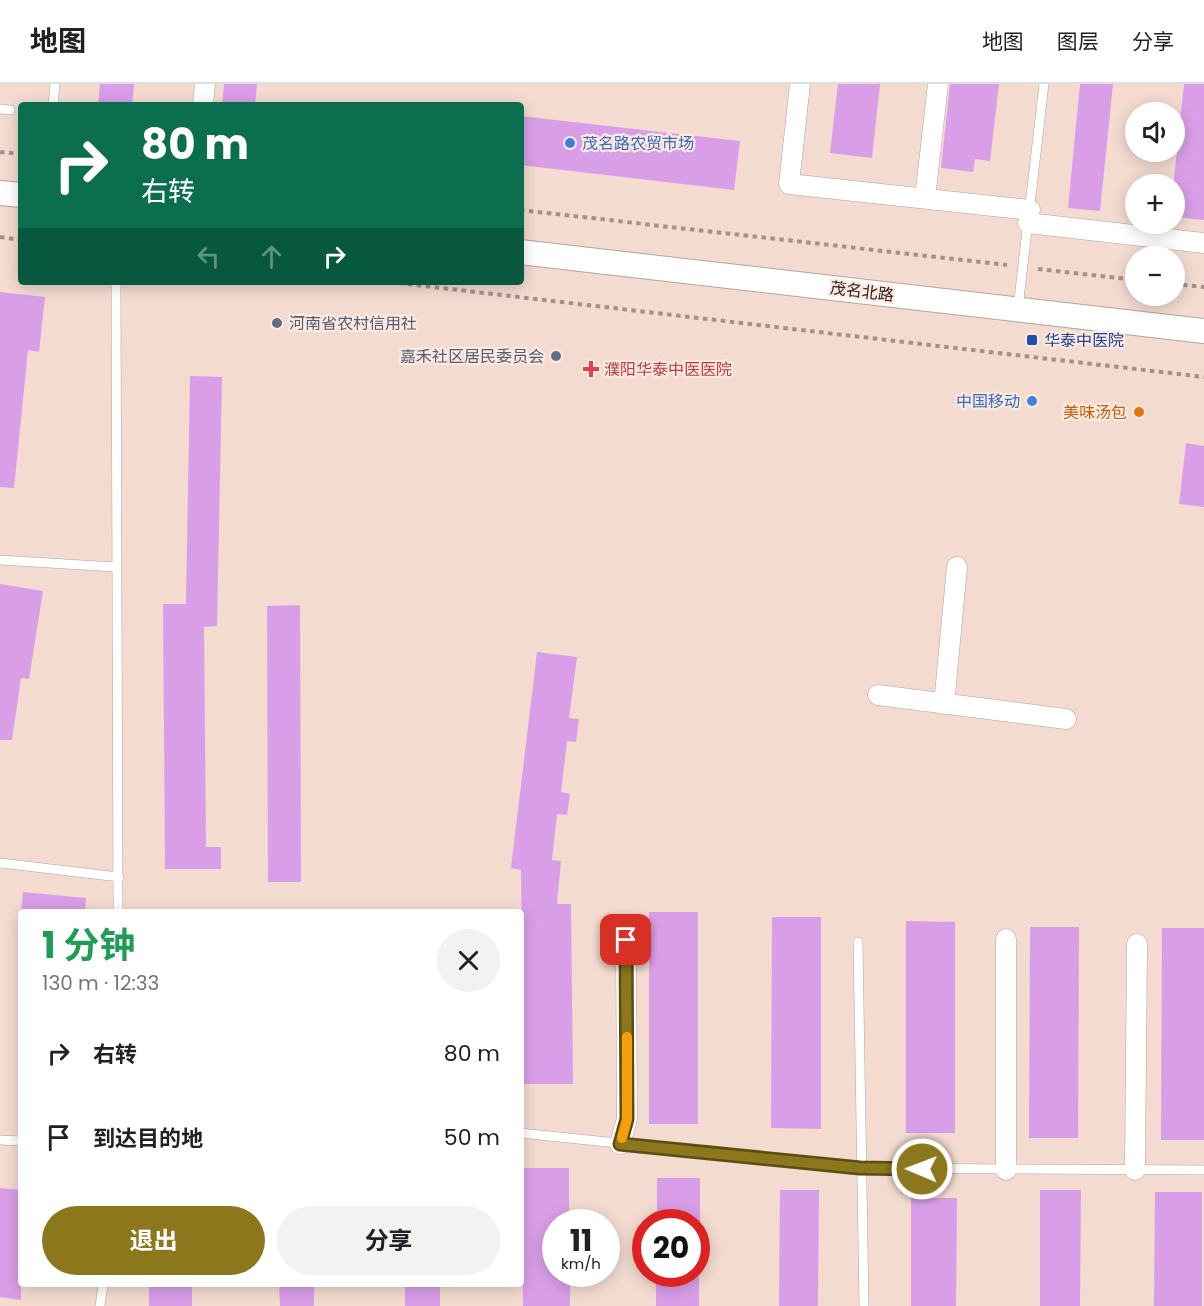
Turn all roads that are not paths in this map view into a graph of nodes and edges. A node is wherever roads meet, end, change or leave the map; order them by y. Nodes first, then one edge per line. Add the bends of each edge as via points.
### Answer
1 (56, 84) edge
2 (206, 84) edge
3 (800, 84) edge
4 (938, 84) edge
5 (1044, 84) edge
6 (53, 102) edge
7 (203, 102) edge
8 (0, 109) edge
9 (10, 110) dead end
10 (0, 193) edge
11 (18, 195) edge
12 (925, 198) junction
13 (1029, 217) junction
14 (1204, 243) edge
15 (524, 252) edge
16 (116, 285) edge
17 (1018, 309) junction
18 (1204, 331) edge
19 (0, 560) edge
20 (115, 567) junction
21 (957, 567) dead end
22 (878, 696) dead end
23 (944, 704) junction
24 (1066, 719) dead end
25 (0, 863) edge
26 (119, 877) junction
27 (118, 909) edge
28 (1006, 939) dead end
29 (626, 940) dead end
30 (858, 942) dead end
31 (1137, 944) dead end
32 (524, 1133) edge
33 (0, 1140) edge
34 (18, 1141) edge
35 (620, 1144) junction
36 (860, 1168) junction
37 (1006, 1170) junction
38 (1135, 1170) junction
39 (1204, 1170) edge
40 (103, 1287) edge
41 (100, 1306) edge
42 (864, 1306) edge

1 - 6 lane
2 - 7 street
3 - 12 street via 789,184
4 - 12 street
5 - 13 lane
8 - 9 lane
10 - 11 street
12 - 13 street
13 - 14 street
13 - 17 lane
15 - 17 street, 茂名北路
16 - 20 lane
17 - 18 street, 茂名北路
19 - 20 lane
20 - 26 lane
21 - 23 street
22 - 23 street
23 - 24 street
25 - 26 lane
26 - 27 lane
28 - 37 street
29 - 35 street via 627,1119
30 - 36 lane
31 - 38 street
32 - 35 lane
33 - 34 lane
35 - 36 lane
36 - 37 lane
36 - 42 lane
37 - 38 lane
38 - 39 lane
40 - 41 lane

